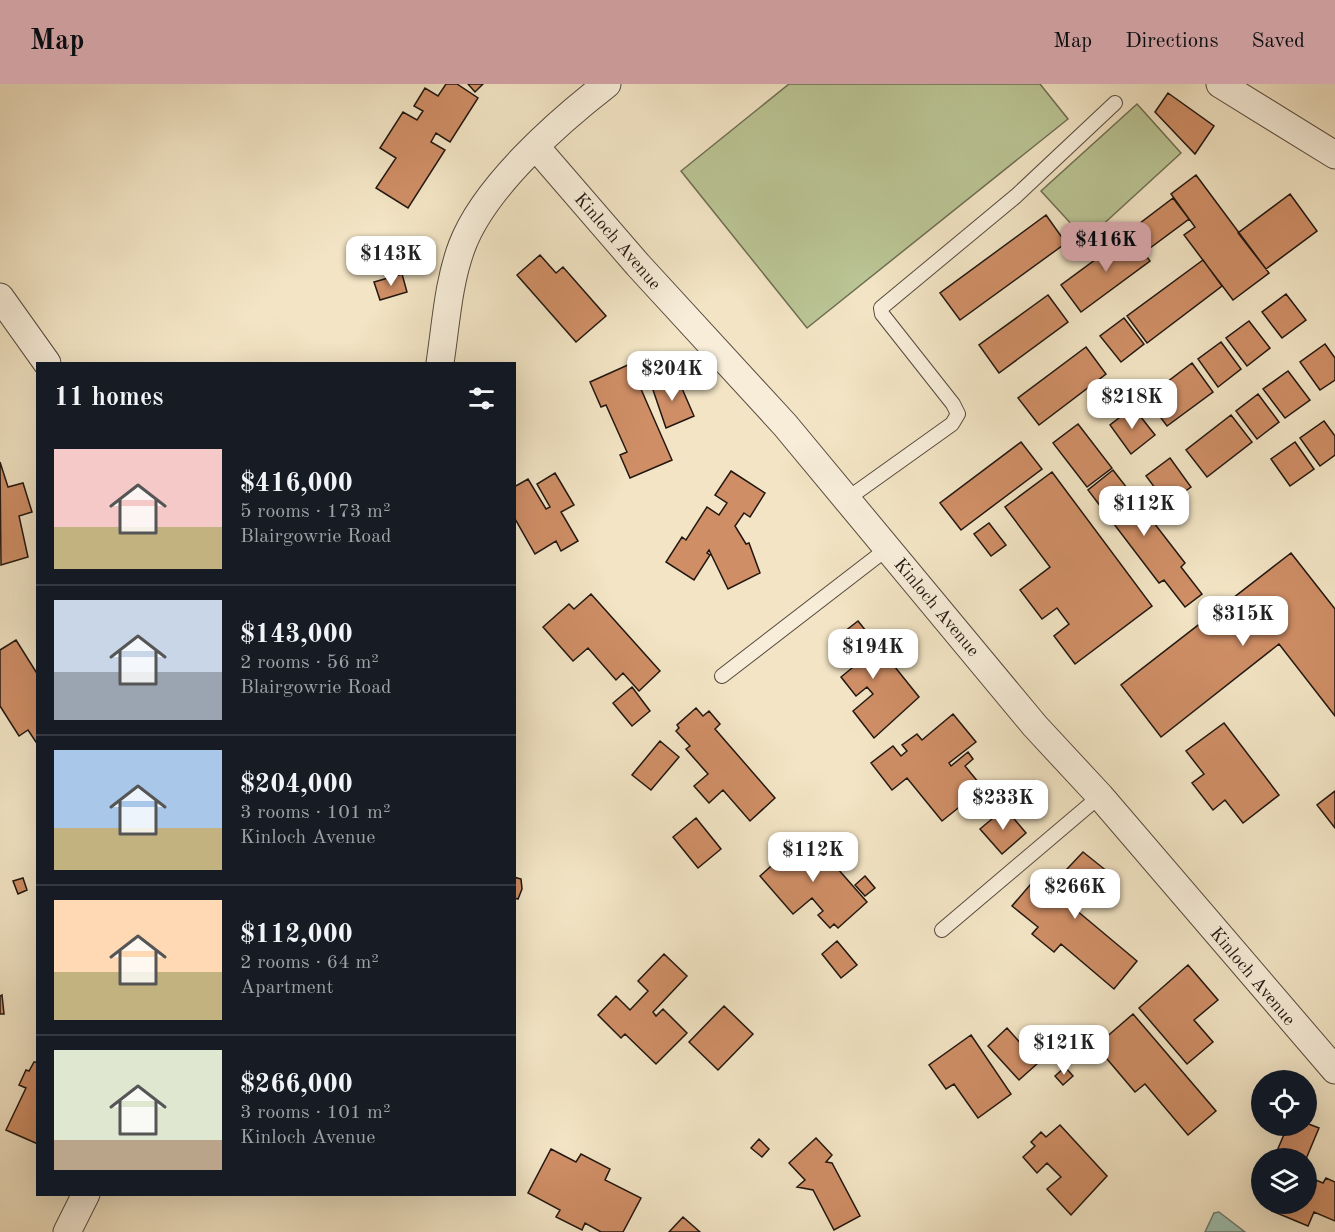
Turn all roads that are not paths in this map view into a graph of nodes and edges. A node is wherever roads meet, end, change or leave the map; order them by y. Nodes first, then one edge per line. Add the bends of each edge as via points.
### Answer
1 (608, 84) edge
2 (1220, 84) edge
3 (1115, 103) dead end
4 (536, 147) junction
5 (1335, 155) edge
6 (0, 297) edge
7 (45, 362) edge
8 (440, 362) edge
9 (848, 499) junction
10 (888, 548) junction
11 (723, 676) dead end
12 (1100, 796) junction
13 (942, 930) dead end
14 (1335, 1070) edge
15 (85, 1196) edge
16 (66, 1232) edge

1 - 4 street
2 - 5 street
3 - 9 lane via 1016,196 881,308 958,414 952,424
4 - 8 street via 481,209 471,226 453,275
4 - 9 street, Kinloch Avenue
6 - 7 street
9 - 10 street, Kinloch Avenue
10 - 11 lane
10 - 12 street, Kinloch Avenue via 1035,726
12 - 13 lane
12 - 14 street, Kinloch Avenue
15 - 16 street

